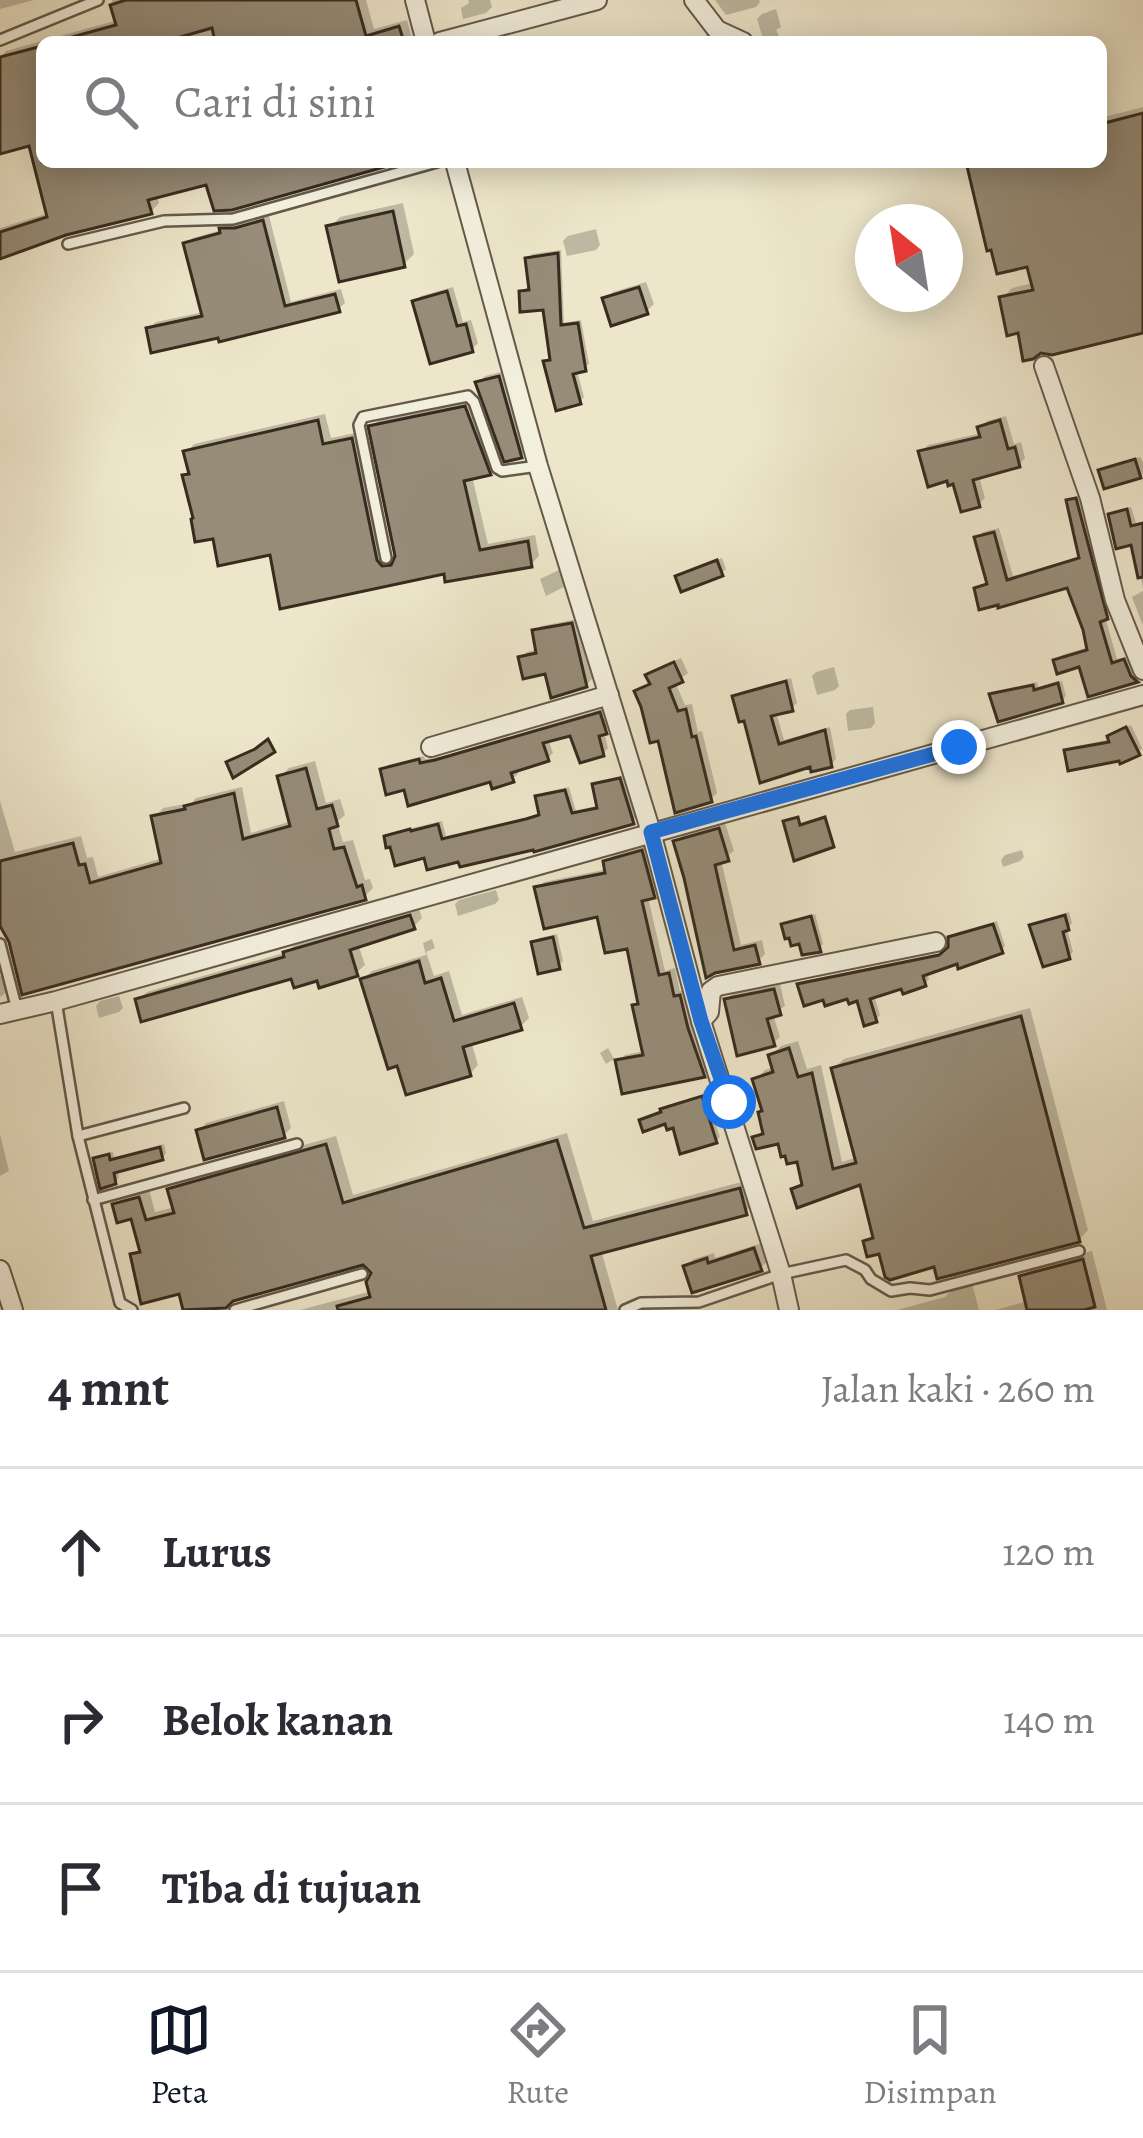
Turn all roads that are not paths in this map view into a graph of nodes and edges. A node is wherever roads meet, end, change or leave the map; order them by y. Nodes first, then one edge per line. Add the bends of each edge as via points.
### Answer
1 (98, 0) edge
2 (415, 0) edge
3 (597, 0) edge
4 (694, 0) edge
5 (424, 36) edge
6 (462, 36) edge
7 (730, 36) edge
8 (0, 40) edge
9 (416, 168) edge
10 (457, 168) edge
11 (68, 244) dead end
12 (1044, 367) dead end
13 (538, 466) junction
14 (386, 558) dead end
15 (1143, 670) edge
16 (609, 695) junction
17 (1143, 695) edge
18 (431, 747) dead end
19 (651, 832) junction
20 (935, 941) dead end
21 (0, 944) edge
22 (56, 1001) junction
23 (9, 1012) edge
24 (701, 1021) junction
25 (184, 1108) dead end
26 (78, 1136) junction
27 (297, 1144) dead end
28 (93, 1200) junction
29 (1079, 1251) dead end
30 (0, 1270) edge
31 (362, 1274) dead end
32 (781, 1274) junction
33 (13, 1310) edge
34 (132, 1310) edge
35 (235, 1310) edge
36 (625, 1310) edge
37 (789, 1310) edge

1 - 8 lane
2 - 5 street
3 - 6 street
4 - 7 street
9 - 11 lane via 233,219 164,221
10 - 13 street
12 - 15 street
13 - 14 lane via 497,468 468,396 363,417
13 - 16 street
16 - 18 street
16 - 19 street
17 - 19 street
19 - 22 street
19 - 24 street
20 - 24 street via 718,986
21 - 23 lane
22 - 23 street
22 - 26 lane
24 - 32 street
25 - 26 lane
26 - 28 lane
27 - 28 lane
28 - 34 lane via 120,1303
29 - 32 lane via 930,1290 891,1291 846,1260
30 - 33 street
31 - 35 lane
32 - 36 lane via 699,1302
32 - 37 street

